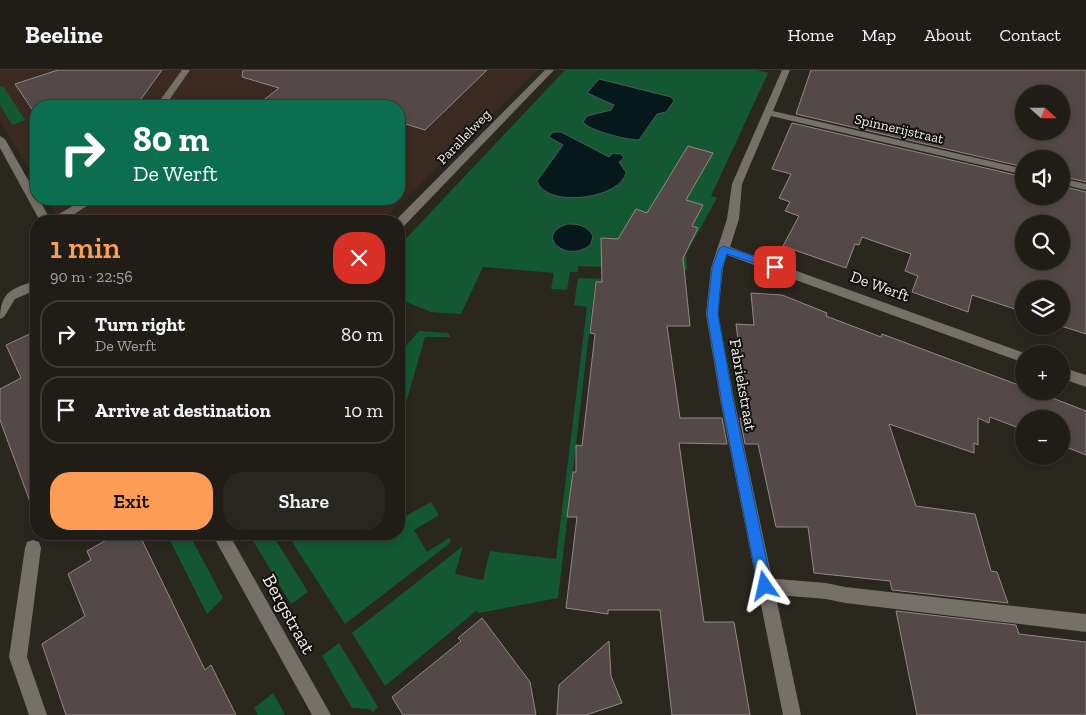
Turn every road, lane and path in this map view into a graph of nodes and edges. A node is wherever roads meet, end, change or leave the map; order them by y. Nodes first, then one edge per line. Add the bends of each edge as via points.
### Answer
1 (186, 70) edge
2 (550, 70) edge
3 (786, 70) edge
4 (164, 100) edge
5 (768, 113) junction
6 (0, 139) edge
7 (1015, 170) edge
8 (1070, 183) edge
9 (1086, 187) edge
10 (30, 192) edge
11 (82, 205) edge
12 (66, 215) edge
13 (405, 218) edge
14 (723, 249) junction
15 (30, 288) edge
16 (0, 314) edge
17 (1015, 355) edge
18 (1070, 375) edge
19 (1086, 381) edge
20 (223, 540) edge
21 (33, 548) dead end
22 (765, 586) junction
23 (1086, 623) edge
24 (38, 715) edge
25 (322, 715) edge
26 (792, 715) edge

1 - 4 street
2 - 13 street, Parallelweg
3 - 5 street, Fabriekstraat
5 - 7 street, Spinnerijstraat
5 - 14 street, Fabriekstraat via 737,184 733,219
6 - 10 street
8 - 9 street
11 - 12 street
14 - 17 street, De Werft
14 - 22 street, Fabriekstraat via 717,268 712,314
15 - 16 street via 11,296
18 - 19 street
20 - 25 street, Bergstraat
21 - 24 street via 18,657
22 - 23 street
22 - 26 street, Fabriekstraat

